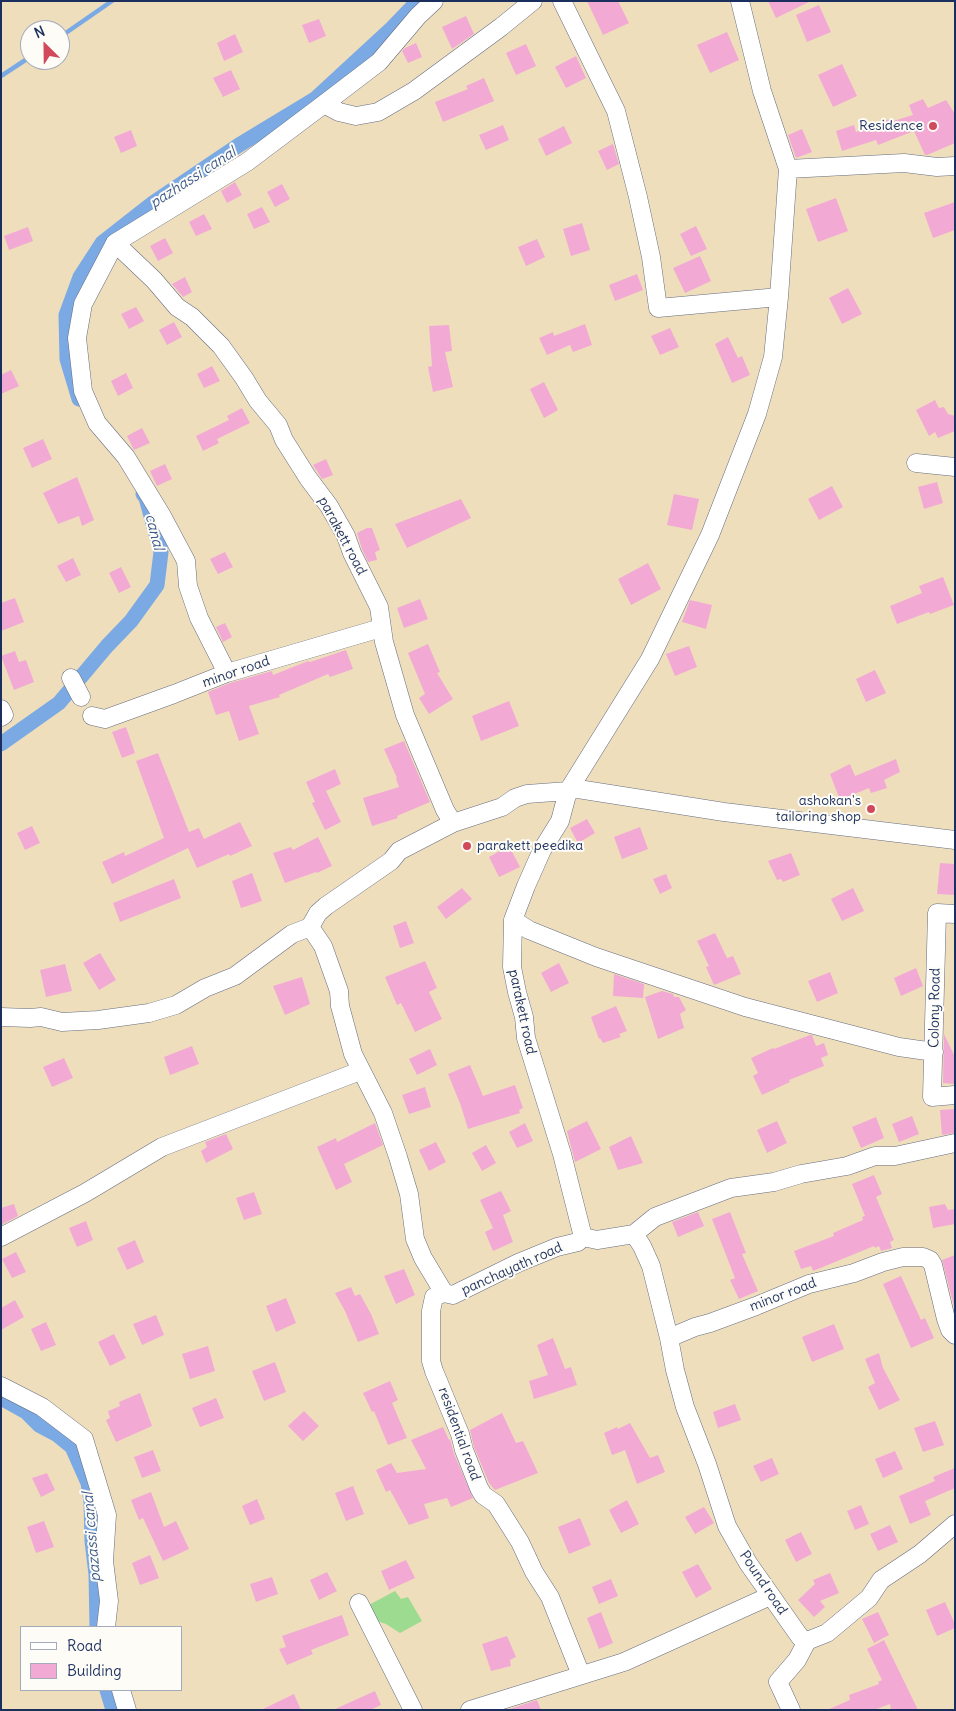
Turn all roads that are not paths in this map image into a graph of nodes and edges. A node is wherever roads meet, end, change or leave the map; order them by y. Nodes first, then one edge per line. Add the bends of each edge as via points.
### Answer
1 (434, 1) edge
2 (533, 1) edge
3 (562, 1) edge
4 (740, 1) edge
5 (324, 104) junction
6 (955, 166) edge
7 (788, 170) junction
8 (116, 243) junction
9 (779, 298) junction
10 (916, 464) dead end
11 (955, 467) edge
12 (381, 628) junction
13 (226, 673) junction
14 (70, 678) dead end
15 (81, 697) dead end
16 (1, 709) edge
17 (92, 716) dead end
18 (1, 717) edge
19 (568, 791) junction
20 (453, 823) junction
21 (955, 840) edge
22 (955, 914) edge
23 (513, 920) junction
24 (310, 927) junction
25 (1, 1017) edge
26 (934, 1052) junction
27 (360, 1071) junction
28 (955, 1095) edge
29 (955, 1143) edge
30 (634, 1234) junction
31 (1, 1237) edge
32 (583, 1237) junction
33 (444, 1293) junction
34 (955, 1335) edge
35 (669, 1338) junction
36 (1, 1386) edge
37 (955, 1524) edge
38 (770, 1596) junction
39 (359, 1603) dead end
40 (106, 1626) edge
41 (807, 1642) junction
42 (581, 1675) junction
43 (121, 1691) edge
44 (127, 1710) edge
45 (413, 1710) edge
46 (470, 1710) edge
47 (790, 1710) edge

1 - 5 street via 379,62
2 - 5 street via 414,90 378,112 356,116
3 - 9 street via 616,111 649,248 658,308
4 - 7 street via 762,91
5 - 8 street via 247,162
6 - 7 street via 904,163
7 - 9 street, parakett road
8 - 12 street, parakett road via 177,307 221,346 278,425 284,440 346,536 379,606
8 - 13 street via 83,304 78,338 83,391 97,423 126,457 186,561 188,586 199,618
9 - 19 street, parakett road via 773,357 757,414 710,535 650,659
10 - 11 street
12 - 13 street, minor road
12 - 20 street, parakett road via 405,715
13 - 17 street, minor road via 105,718
14 - 15 street
16 - 18 street via 4,715
19 - 20 street via 527,794 502,807
19 - 21 street via 578,789 724,812
19 - 23 street, parakett road via 560,821 542,850
20 - 24 street via 399,851 386,866 326,906
22 - 26 street, Colony Road via 937,913
23 - 26 street via 529,930 596,956 744,1007 899,1047
23 - 32 street, parakett road via 512,967 526,1038 562,1154
24 - 25 street via 292,934 236,976 205,988 176,1005 149,1013 74,1022 41,1017
24 - 27 street, panchayath road via 331,966 346,1033
26 - 28 street, Colony Road via 932,1097
27 - 31 street via 162,1147 85,1193
27 - 33 street, panchayath road via 383,1113 398,1157 409,1194 418,1245
29 - 30 street, panchayath road via 895,1156 875,1156 847,1166 731,1188 655,1218
30 - 32 street, panchayath road via 597,1240
30 - 35 street via 651,1266
32 - 33 street, panchayath road via 578,1242 532,1257 453,1295
33 - 42 street, residential road via 434,1297 431,1311 434,1371 479,1488 496,1504 550,1597
34 - 35 street, minor road via 946,1319 930,1260 903,1257 809,1284
35 - 38 street, Pound road via 685,1407 727,1526
36 - 40 street via 42,1407 84,1439 107,1515 104,1561 109,1601
37 - 41 street via 920,1554 881,1580 869,1598 827,1634
38 - 41 street, Pound road
38 - 42 street via 624,1662
39 - 45 street
41 - 47 street via 778,1682
42 - 46 street
43 - 44 street

